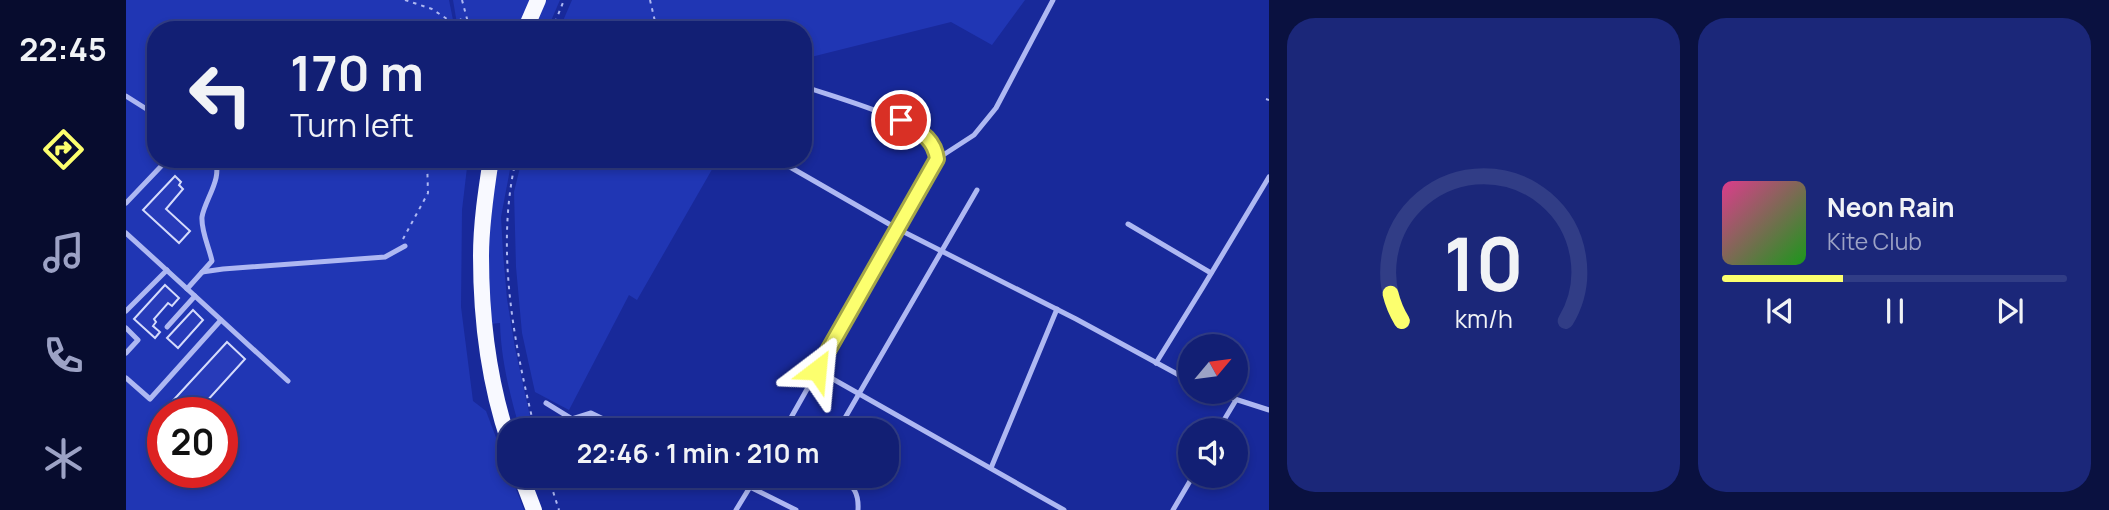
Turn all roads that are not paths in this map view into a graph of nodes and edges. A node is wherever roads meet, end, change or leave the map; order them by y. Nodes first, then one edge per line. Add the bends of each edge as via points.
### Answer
1 (538, 0) edge
2 (1053, 0) edge
3 (529, 21) edge
4 (812, 89) edge
5 (127, 99) edge
6 (147, 110) edge
7 (937, 159) junction
8 (160, 168) edge
9 (217, 168) edge
10 (490, 168) edge
11 (792, 168) edge
12 (1269, 177) edge
13 (1266, 188) edge
14 (976, 190) dead end
15 (126, 204) edge
16 (1128, 224) dead end
17 (897, 228) junction
18 (126, 233) edge
19 (403, 247) road end
20 (941, 251) junction
21 (167, 270) junction
22 (202, 272) junction
23 (1211, 273) junction
24 (187, 289) junction
25 (195, 296) junction
26 (1057, 309) junction
27 (126, 311) edge
28 (221, 320) junction
29 (167, 327) dead end
30 (126, 328) edge
31 (126, 354) edge
32 (1156, 363) junction
33 (817, 370) junction
34 (1178, 375) edge
35 (126, 377) edge
36 (288, 381) dead end
37 (860, 395) junction
38 (546, 404) dead end
39 (1248, 404) edge
40 (1269, 411) edge
41 (503, 418) edge
42 (572, 418) edge
43 (572, 418) edge
44 (601, 418) edge
45 (791, 418) edge
46 (846, 418) edge
47 (991, 468) junction
48 (526, 488) edge
49 (749, 488) edge
50 (752, 488) edge
51 (852, 488) edge
52 (1186, 488) edge
53 (534, 510) edge
54 (736, 510) edge
55 (796, 510) edge
56 (858, 510) edge
57 (1064, 510) edge
58 (1173, 510) edge

1 - 3 main road
2 - 7 lane via 996,108 974,135
4 - 7 lane via 901,120 927,137
5 - 6 lane
7 - 17 lane
8 - 15 lane
9 - 22 lane via 202,220 212,261
10 - 41 main road via 481,254 484,318
11 - 17 lane
12 - 13 lane
13 - 23 lane
14 - 20 lane
16 - 23 lane
17 - 20 lane
17 - 33 lane
18 - 21 lane
19 - 22 lane via 385,257
20 - 26 lane
20 - 37 lane
21 - 24 lane
21 - 27 lane
22 - 24 lane
23 - 32 lane
24 - 25 lane
25 - 28 lane
25 - 29 lane
26 - 32 lane
26 - 47 lane
28 - 35 lane via 150,399
28 - 36 lane
30 - 31 lane via 138,341
32 - 34 lane
33 - 37 lane
33 - 45 lane
37 - 46 lane
37 - 47 lane
38 - 42 lane
39 - 40 lane
43 - 44 lane via 591,413
47 - 57 lane
48 - 53 main road
49 - 54 lane
50 - 55 lane
51 - 56 lane via 859,497
52 - 58 lane

